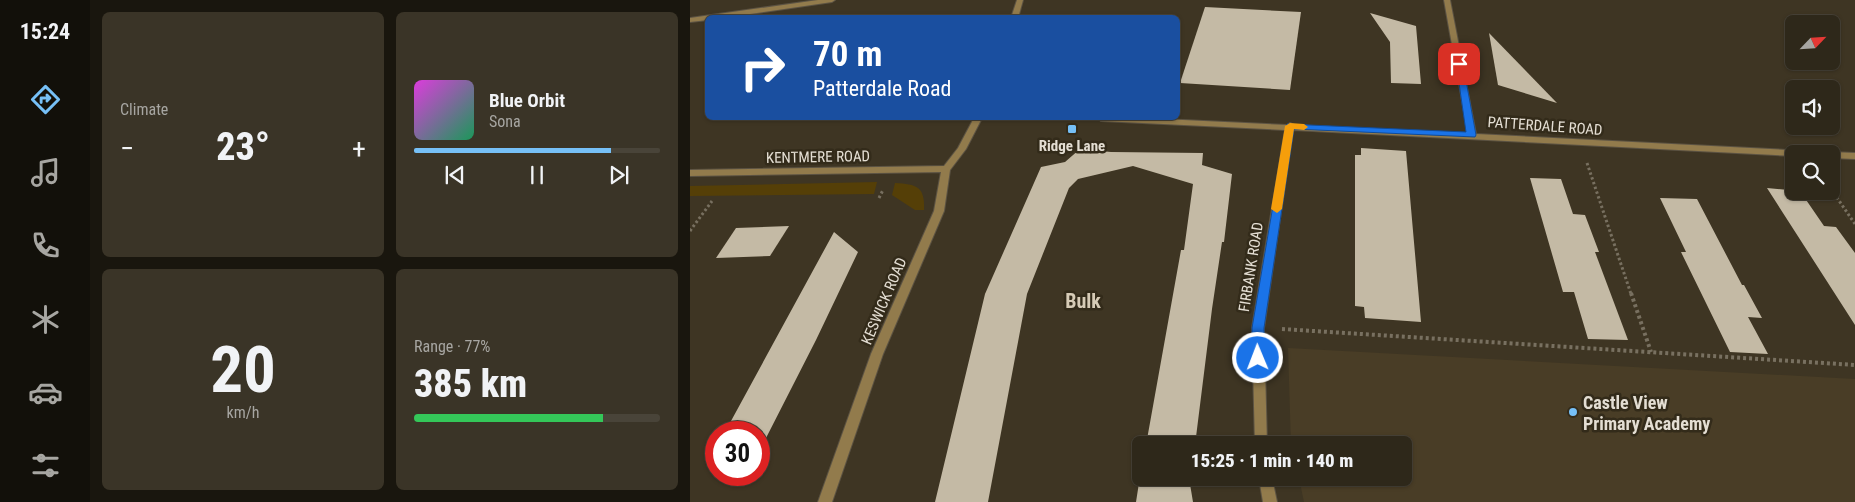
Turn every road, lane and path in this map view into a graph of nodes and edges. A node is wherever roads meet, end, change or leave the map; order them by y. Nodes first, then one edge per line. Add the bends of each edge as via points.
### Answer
1 (832, 0) edge
2 (1020, 0) edge
3 (1447, 0) edge
4 (726, 15) edge
5 (1015, 15) edge
6 (705, 18) edge
7 (690, 20) edge
8 (977, 120) edge
9 (1148, 120) edge
10 (1290, 126) junction
11 (1472, 135) junction
12 (1580, 143) junction
13 (1785, 153) edge
14 (1840, 155) edge
15 (1855, 156) edge
16 (946, 169) junction
17 (690, 173) edge
18 (1839, 200) edge
19 (712, 201) dead end
20 (1855, 224) edge
21 (690, 231) edge
22 (1258, 328) junction
23 (1652, 352) junction
24 (1855, 365) edge
25 (1261, 436) edge
26 (1267, 486) edge
27 (825, 502) edge
28 (1270, 502) edge

1 - 4 street
2 - 5 street
3 - 11 street
6 - 7 street
8 - 16 street, KESWICK ROAD
9 - 10 street, PATTERDALE ROAD
10 - 11 street, PATTERDALE ROAD
10 - 22 street, FIRBANK ROAD
11 - 12 street, PATTERDALE ROAD
12 - 13 street, PATTERDALE ROAD
12 - 23 path
14 - 15 street
16 - 17 street, KENTMERE ROAD
16 - 27 street, KESWICK ROAD via 939,211 877,354
18 - 20 path
19 - 21 path
22 - 23 path
22 - 25 street, FIRBANK ROAD
23 - 24 path
26 - 28 street

